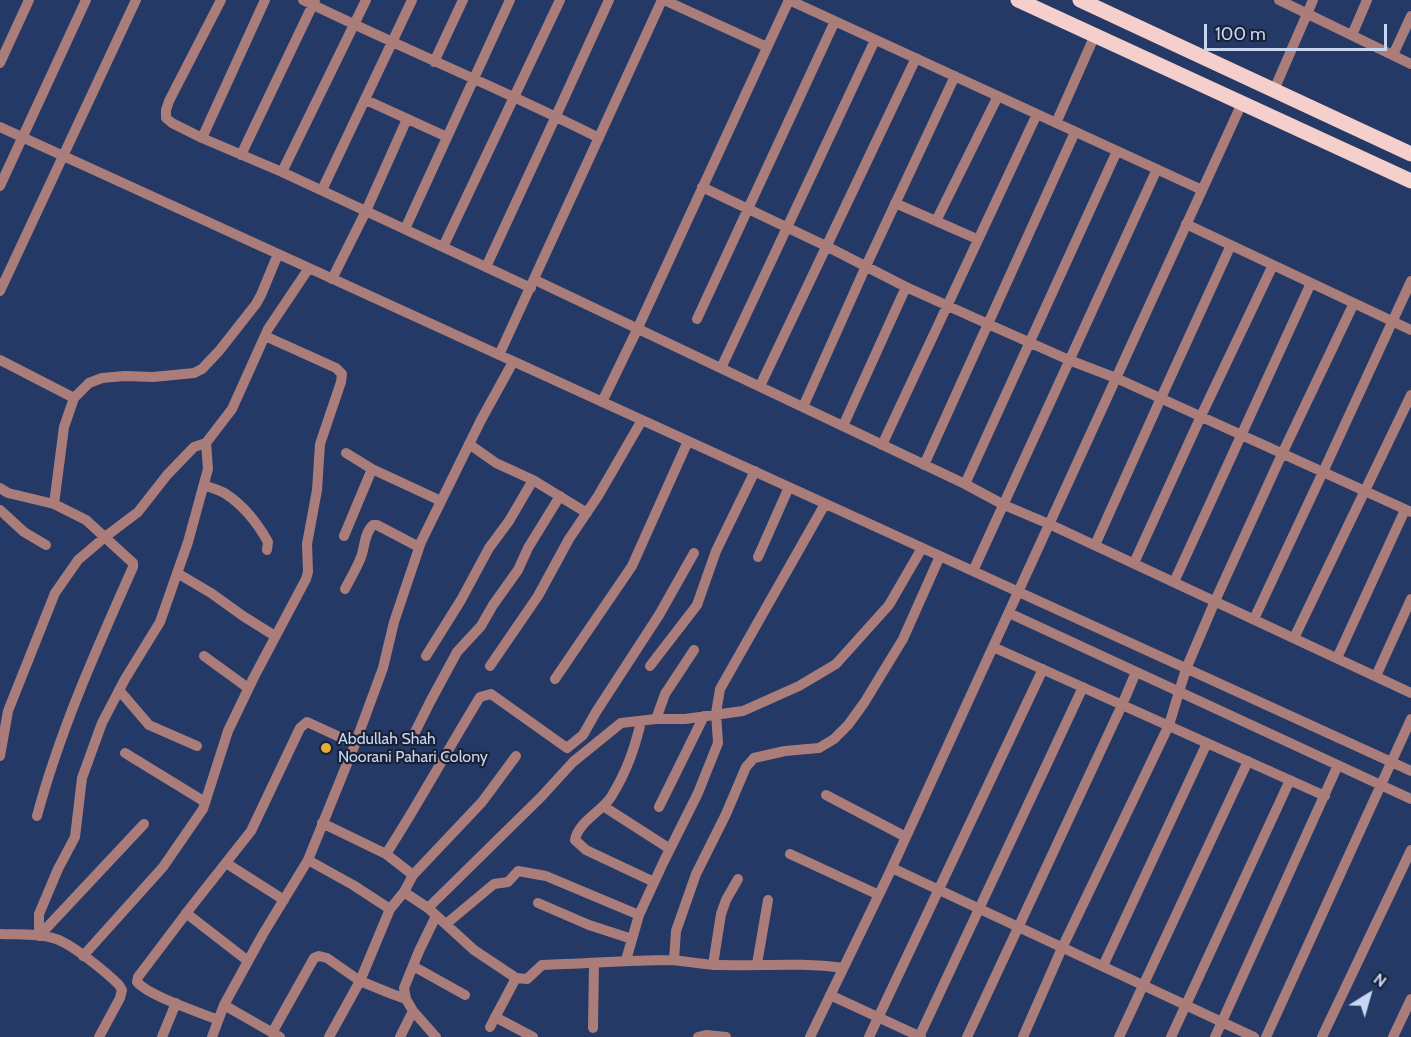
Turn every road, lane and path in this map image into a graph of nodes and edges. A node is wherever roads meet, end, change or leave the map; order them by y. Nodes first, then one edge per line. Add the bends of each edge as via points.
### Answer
1 (29, 0) edge
2 (86, 0) edge
3 (136, 0) edge
4 (221, 0) edge
5 (265, 0) edge
6 (366, 0) edge
7 (412, 0) edge
8 (463, 0) edge
9 (510, 0) edge
10 (560, 0) edge
11 (609, 0) edge
12 (663, 0) edge
13 (789, 0) edge
14 (1018, 0) edge
15 (1080, 0) edge
16 (1279, 0) edge
17 (1313, 0) edge
18 (1367, 0) edge
19 (310, 2) edge
20 (1307, 14) junction
21 (1411, 15) edge
22 (835, 21) junction
23 (354, 25) junction
24 (1352, 35) junction
25 (1095, 36) junction
26 (875, 40) junction
27 (392, 41) junction
28 (767, 47) junction
29 (1393, 55) junction
30 (916, 58) junction
31 (434, 62) junction
32 (0, 63) edge
33 (1411, 64) edge
34 (954, 76) junction
35 (474, 80) junction
36 (1274, 90) junction
37 (998, 96) junction
38 (514, 97) junction
39 (366, 100) junction
40 (1242, 103) junction
41 (1037, 114) junction
42 (556, 116) junction
43 (407, 119) junction
44 (1056, 123) junction
45 (0, 127) edge
46 (1075, 132) junction
47 (447, 137) junction
48 (23, 138) junction
49 (202, 138) junction
50 (599, 138) junction
51 (1117, 151) junction
52 (1411, 154) edge
53 (241, 155) junction
54 (64, 156) junction
55 (1157, 169) junction
56 (282, 172) junction
57 (1411, 181) edge
58 (0, 186) edge
59 (702, 187) junction
60 (322, 190) junction
61 (1202, 190) junction
62 (896, 202) junction
63 (748, 209) junction
64 (366, 211) junction
65 (936, 221) junction
66 (1186, 224) junction
67 (788, 228) junction
68 (405, 229) junction
69 (977, 239) junction
70 (1231, 245) junction
71 (826, 246) junction
72 (443, 247) junction
73 (278, 254) junction
74 (1273, 265) junction
75 (866, 266) junction
76 (486, 267) junction
77 (309, 268) junction
78 (332, 279) junction
79 (1411, 281) edge
80 (1311, 283) junction
81 (533, 284) junction
82 (906, 286) junction
83 (0, 291) edge
84 (1354, 303) junction
85 (948, 306) junction
86 (697, 319) dead end
87 (1392, 321) junction
88 (987, 324) junction
89 (638, 329) junction
90 (1411, 330) edge
91 (265, 336) junction
92 (1029, 342) junction
93 (499, 355) junction
94 (0, 360) edge
95 (1070, 360) junction
96 (513, 362) junction
97 (721, 368) junction
98 (1116, 378) junction
99 (760, 386) junction
100 (1411, 394) edge
101 (74, 398) junction
102 (1161, 398) junction
103 (602, 402) junction
104 (803, 407) junction
105 (1201, 416) junction
106 (642, 420) junction
107 (843, 426) junction
108 (1241, 434) junction
109 (688, 441) junction
110 (206, 443) junction
111 (470, 444) junction
112 (882, 445) junction
113 (346, 453) dead end
114 (1282, 454) junction
115 (924, 465) junction
116 (372, 469) junction
117 (754, 471) junction
118 (1323, 472) junction
119 (533, 480) junction
120 (965, 484) junction
121 (204, 485) junction
122 (789, 487) junction
123 (0, 488) edge
124 (1364, 492) junction
125 (560, 496) junction
126 (441, 501) junction
127 (54, 504) junction
128 (825, 504) junction
129 (1004, 505) junction
130 (0, 510) edge
131 (1408, 511) edge
132 (587, 513) junction
133 (1049, 524) junction
134 (344, 536) dead end
135 (105, 537) junction
136 (46, 545) dead end
137 (1095, 545) junction
138 (419, 547) junction
139 (922, 548) junction
140 (267, 550) dead end
141 (694, 553) dead end
142 (758, 556) dead end
143 (940, 556) junction
144 (1134, 563) junction
145 (973, 571) junction
146 (177, 573) junction
147 (1174, 582) junction
148 (345, 589) dead end
149 (1018, 592) junction
150 (1411, 599) edge
151 (1215, 601) junction
152 (1009, 613) junction
153 (1254, 619) junction
154 (275, 636) junction
155 (1294, 638) junction
156 (993, 647) junction
157 (694, 650) dead end
158 (204, 656) dead end
159 (426, 656) dead end
160 (1337, 658) junction
161 (490, 666) dead end
162 (650, 666) dead end
163 (1043, 669) junction
164 (1186, 669) junction
165 (1136, 672) junction
166 (1376, 676) junction
167 (555, 679) dead end
168 (1083, 687) junction
169 (248, 688) junction
170 (119, 690) junction
171 (1179, 692) junction
172 (1411, 693) edge
173 (1122, 705) junction
174 (4, 711) edge
175 (716, 713) junction
176 (704, 716) junction
177 (656, 719) junction
178 (1411, 719) edge
179 (641, 722) junction
180 (1168, 725) junction
181 (413, 736) dead end
182 (1208, 743) junction
183 (355, 744) junction
184 (196, 746) dead end
185 (125, 753) dead end
186 (0, 756) edge
187 (516, 756) dead end
188 (1248, 761) junction
189 (1391, 762) junction
190 (1338, 765) junction
191 (1411, 771) edge
192 (1290, 780) junction
193 (1380, 785) junction
194 (826, 795) dead end
195 (1325, 796) junction
196 (1411, 799) edge
197 (206, 802) junction
198 (603, 806) junction
199 (659, 807) dead end
200 (38, 816) dead end
201 (322, 823) junction
202 (144, 824) dead end
203 (906, 837) junction
204 (670, 849) junction
205 (1411, 850) edge
206 (386, 854) junction
207 (790, 854) dead end
208 (308, 860) junction
209 (226, 863) junction
210 (892, 868) junction
211 (413, 875) junction
212 (738, 879) dead end
213 (654, 882) junction
214 (939, 891) junction
215 (404, 892) junction
216 (879, 895) junction
217 (284, 900) junction
218 (768, 900) dead end
219 (538, 903) dead end
220 (390, 909) junction
221 (979, 909) junction
222 (433, 912) junction
223 (186, 913) junction
224 (639, 915) junction
225 (446, 924) junction
226 (1019, 927) junction
227 (0, 934) edge
228 (39, 936) junction
229 (632, 939) junction
230 (1062, 948) junction
231 (83, 956) junction
232 (626, 960) junction
233 (674, 960) junction
234 (248, 961) junction
235 (594, 963) junction
236 (757, 964) junction
237 (713, 965) junction
238 (413, 966) junction
239 (1103, 966) junction
240 (843, 968) junction
241 (516, 978) junction
242 (360, 981) junction
243 (137, 982) junction
244 (1142, 985) junction
245 (122, 990) junction
246 (465, 995) dead end
247 (830, 995) junction
248 (406, 999) junction
249 (1411, 999) edge
250 (176, 1003) junction
251 (224, 1005) junction
252 (1185, 1005) junction
253 (413, 1011) junction
254 (879, 1018) junction
255 (218, 1020) junction
256 (1222, 1022) junction
257 (592, 1028) dead end
258 (276, 1035) edge
259 (99, 1037) edge
260 (162, 1037) edge
261 (212, 1037) edge
262 (329, 1037) edge
263 (399, 1037) edge
264 (436, 1037) edge
265 (533, 1037) edge
266 (698, 1037) edge
267 (726, 1037) edge
268 (810, 1037) edge
269 (869, 1037) edge
270 (920, 1037) edge
271 (967, 1037) edge
272 (1023, 1037) edge
273 (1119, 1037) edge
274 (1171, 1037) edge
275 (1215, 1037) edge
276 (1254, 1037) edge
277 (1266, 1037) edge
278 (1322, 1037) edge
279 (1393, 1037) edge

1 - 32 street
2 - 48 street
3 - 54 street
4 - 49 street via 166,110 166,118 172,123
5 - 49 street
6 - 23 street
7 - 27 street
8 - 31 street
9 - 35 street
10 - 38 street
11 - 42 street
12 - 28 street
12 - 50 street
13 - 22 street
13 - 28 street
14 - 25 main road
15 - 36 main road
16 - 20 street
17 - 20 street
18 - 24 street
19 - 23 street
19 - 53 street
20 - 24 street
20 - 36 street
21 - 29 street
22 - 26 street
22 - 63 street
23 - 27 street
23 - 56 street
24 - 29 street
25 - 40 main road
25 - 44 street
26 - 30 street
26 - 67 street
27 - 31 street
27 - 39 street
28 - 59 street
29 - 33 street
30 - 34 street
30 - 71 street
31 - 35 street
34 - 37 street
34 - 62 street
35 - 38 street
35 - 47 street
36 - 52 main road
37 - 41 street
37 - 65 street
38 - 42 street
38 - 72 street
39 - 43 street
39 - 60 street
40 - 57 main road
40 - 61 street
41 - 44 street
41 - 69 street
42 - 50 street
42 - 76 street
43 - 47 street
43 - 64 street
44 - 46 street
45 - 48 street
46 - 51 street
46 - 88 street
47 - 68 street
48 - 54 street
48 - 58 street
49 - 53 street
50 - 81 street
51 - 55 street
51 - 92 street
53 - 56 street
54 - 73 street
54 - 83 street
55 - 61 street
55 - 95 street
56 - 60 street
59 - 63 street
59 - 89 street
60 - 64 street
61 - 66 street
62 - 65 street
62 - 75 street
63 - 67 street
63 - 86 street
64 - 68 street
64 - 78 street
65 - 69 street
66 - 70 street
66 - 98 street
67 - 71 street
67 - 97 street
68 - 72 street
69 - 85 street
70 - 74 street
70 - 102 street
71 - 75 street
71 - 99 street
72 - 76 street
73 - 77 street
73 - 101 street via 256,304 202,369 163,376 102,378 89,383
74 - 80 street
74 - 105 street
75 - 82 street
75 - 104 street
76 - 81 street
77 - 78 street
77 - 91 street
78 - 93 street
79 - 87 street
80 - 84 street
80 - 108 street
81 - 89 street
81 - 93 street
82 - 85 street
82 - 107 street
84 - 87 street
84 - 114 street
85 - 88 street
85 - 112 street
87 - 90 street
87 - 118 street
88 - 92 street
88 - 115 street
89 - 97 street
89 - 103 street
91 - 110 street via 232,409
91 - 154 street via 342,374 320,444 317,490 306,544 308,572
92 - 95 street
92 - 120 street
93 - 96 street
94 - 101 street
95 - 98 street
95 - 129 street
96 - 103 street
96 - 111 street
97 - 99 street
98 - 102 street
98 - 133 street
99 - 104 street
100 - 124 street
101 - 127 street via 64,427
102 - 105 street
102 - 137 street
103 - 106 street
104 - 107 street
105 - 108 street
105 - 144 street
106 - 109 street
106 - 132 street
107 - 112 street
108 - 114 street
108 - 147 street
109 - 117 street
109 - 167 street via 632,566
110 - 121 street via 208,470
110 - 135 street via 194,447 138,512
111 - 119 street
111 - 126 street
112 - 115 street
113 - 116 street
114 - 118 street
114 - 151 street
115 - 120 street
116 - 126 street
116 - 134 street
117 - 122 street
117 - 162 street via 716,551 697,605
118 - 124 street
118 - 153 street
119 - 125 street
119 - 159 street
120 - 129 street
121 - 140 street via 226,494 248,513 262,530
121 - 146 street
122 - 128 street
122 - 142 street
123 - 127 street
124 - 131 street
124 - 155 street
125 - 132 street
125 - 181 street via 518,570 481,626 458,652
126 - 138 street
127 - 135 street via 86,520
128 - 139 street
128 - 175 street via 720,689
129 - 133 street
129 - 145 street
130 - 136 street
131 - 160 street
132 - 161 street
133 - 137 street
133 - 149 street
135 - 174 street via 78,560 56,593
135 - 200 street via 133,567 85,678 47,778
137 - 144 street
138 - 148 street via 373,525
138 - 183 street via 383,668
139 - 143 street
139 - 175 street via 889,605 836,664 743,711
141 - 206 street via 583,735 567,748 491,694 480,697
143 - 145 street
143 - 233 street via 903,639 848,725 819,748 754,758 746,767 696,874 676,931
144 - 147 street
145 - 149 street
146 - 154 street
146 - 170 street via 160,622
147 - 151 street
149 - 152 street
149 - 164 street
150 - 166 street
151 - 153 street
151 - 164 street
152 - 156 street
152 - 165 street
153 - 155 street
154 - 169 street
155 - 160 street
156 - 163 street
156 - 203 street
157 - 177 street via 664,694
158 - 169 street
160 - 166 street
163 - 168 street
163 - 214 street
164 - 171 street
164 - 189 street
165 - 171 street
165 - 173 street
166 - 172 street
168 - 173 street
168 - 221 street
169 - 197 street via 228,731
170 - 184 street via 149,724
170 - 228 street via 82,778 75,837 39,914
171 - 180 street
171 - 190 street
173 - 180 street
173 - 226 street
174 - 186 street
175 - 176 street
175 - 204 street via 718,743
176 - 177 street
176 - 199 street
177 - 179 street
178 - 189 street
179 - 198 street via 621,779
179 - 222 street via 621,723 573,762
180 - 182 street
180 - 230 street
182 - 188 street
182 - 239 street
183 - 201 street
183 - 209 street via 307,722 302,725 251,831
185 - 197 street
187 - 211 street via 482,802
188 - 192 street
188 - 244 street
189 - 191 street
189 - 193 street
190 - 193 street
190 - 195 street
192 - 195 street
192 - 252 street
193 - 196 street
193 - 277 street
194 - 203 street
195 - 256 street
197 - 231 street via 163,867
198 - 204 street
198 - 213 street via 576,832 575,840 586,850
201 - 206 street
201 - 208 street
202 - 228 street
203 - 210 street
204 - 213 street
205 - 278 street
206 - 211 street
207 - 216 street
208 - 217 street
208 - 220 street
209 - 217 street
209 - 223 street
210 - 214 street
210 - 216 street
211 - 215 street
212 - 237 street via 721,914
213 - 224 street
214 - 221 street
214 - 254 street
215 - 220 street
215 - 222 street
216 - 240 street
217 - 234 street
218 - 236 street
219 - 229 street
220 - 242 street
221 - 226 street
221 - 270 street
222 - 225 street
222 - 238 street
223 - 234 street
223 - 243 street
224 - 225 street via 546,876 518,871 508,882 494,884
224 - 229 street
225 - 241 street via 474,950
226 - 230 street
226 - 271 street
227 - 228 street
228 - 231 street via 66,943
229 - 232 street
230 - 239 street
230 - 272 street
231 - 245 street
232 - 233 street
232 - 235 street
233 - 237 street
234 - 251 street
235 - 241 street via 542,965 527,979
235 - 257 street
236 - 237 street
236 - 240 street
238 - 246 street
238 - 248 street via 404,988
239 - 244 street
240 - 247 street
241 - 265 street via 492,1022
242 - 248 street
242 - 258 street via 327,958 314,958
242 - 262 street
243 - 245 street
243 - 250 street
244 - 252 street
244 - 273 street
245 - 259 street
247 - 254 street
247 - 268 street
248 - 253 street
249 - 279 street
250 - 255 street
250 - 260 street
251 - 255 street
251 - 258 street
252 - 256 street
252 - 274 street
253 - 263 street
253 - 264 street
254 - 269 street
254 - 270 street
255 - 261 street
256 - 275 street
256 - 276 street
266 - 267 street

